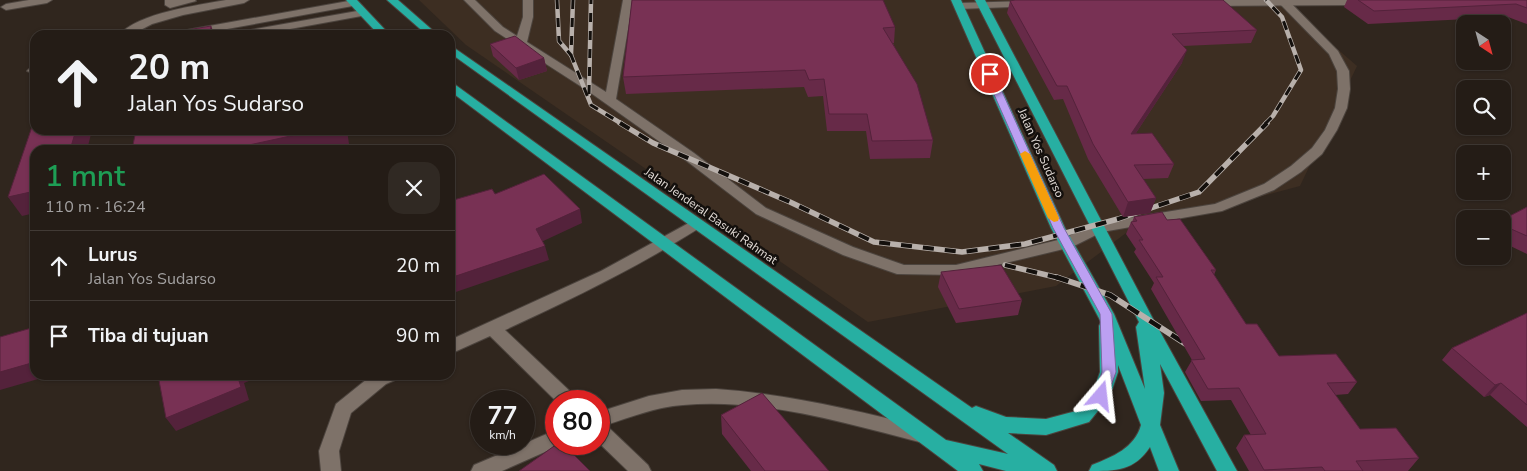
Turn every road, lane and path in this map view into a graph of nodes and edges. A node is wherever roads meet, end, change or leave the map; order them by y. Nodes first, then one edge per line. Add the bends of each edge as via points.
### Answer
1 (47, 0) edge
2 (170, 0) edge
3 (199, 0) edge
4 (244, 0) edge
5 (292, 0) edge
6 (392, 0) edge
7 (469, 0) edge
8 (528, 0) edge
9 (628, 0) edge
10 (352, 1) edge
11 (981, 2) edge
12 (1278, 2) edge
13 (1373, 2) edge
14 (958, 3) edge
15 (1189, 3) edge
16 (1042, 4) edge
17 (6, 7) dead end
18 (363, 13) junction
19 (295, 14) junction
20 (135, 30) edge
21 (204, 30) edge
22 (266, 30) edge
23 (380, 30) edge
24 (427, 30) edge
25 (521, 43) junction
26 (455, 52) edge
27 (455, 89) edge
28 (610, 101) junction
29 (696, 224) junction
30 (1098, 228) junction
31 (1066, 243) junction
32 (665, 244) junction
33 (1140, 309) junction
34 (1106, 314) junction
35 (492, 328) junction
36 (455, 345) edge
37 (379, 380) edge
38 (557, 390) edge
39 (956, 406) junction
40 (610, 416) edge
41 (1152, 429) junction
42 (610, 441) edge
43 (936, 442) junction
44 (545, 443) edge
45 (331, 471) edge
46 (481, 471) edge
47 (641, 471) edge
48 (973, 471) edge
49 (1045, 471) edge
50 (1099, 471) edge
51 (1169, 471) edge
52 (1227, 471) edge

1 - 17 street
2 - 3 street via 170,5
4 - 20 street via 202,7 156,20
5 - 19 street
6 - 24 highway
7 - 25 street via 498,29
8 - 25 street via 528,17
9 - 28 street
10 - 18 highway
10 - 19 street
11 - 14 street
11 - 16 street
11 - 30 highway, Jalan Yos Sudarso
12 - 13 street
12 - 15 street
12 - 30 street via 1334,53 1343,71 1341,108 1316,152 1276,182 1246,198 1217,208
14 - 31 highway, Jalan Yos Sudarso
18 - 22 street
18 - 23 highway
19 - 21 street
25 - 28 street
26 - 29 highway, Jalan Jenderal Basuki Rahmat
27 - 32 highway
28 - 31 street via 762,211 848,252 904,270 956,270
29 - 32 street
29 - 39 highway, Jalan Jenderal Basuki Rahmat
30 - 31 street
30 - 33 highway, Jalan Yos Sudarso
31 - 34 highway, Jalan Yos Sudarso
32 - 35 street via 573,292
32 - 43 highway
33 - 41 highway via 1156,393
33 - 52 highway
34 - 39 highway via 1109,372 1101,396 1082,417 1046,427 1006,425
34 - 41 highway, Jalan Yos Sudarso
35 - 36 street
35 - 38 street
37 - 45 street via 343,408 329,451
39 - 49 highway
40 - 43 street via 650,403 706,396 748,398 825,412
41 - 50 highway via 1138,450 1116,466
41 - 51 highway, Jalan Yos Sudarso
42 - 47 street
43 - 48 highway
43 - 49 highway
44 - 46 street

